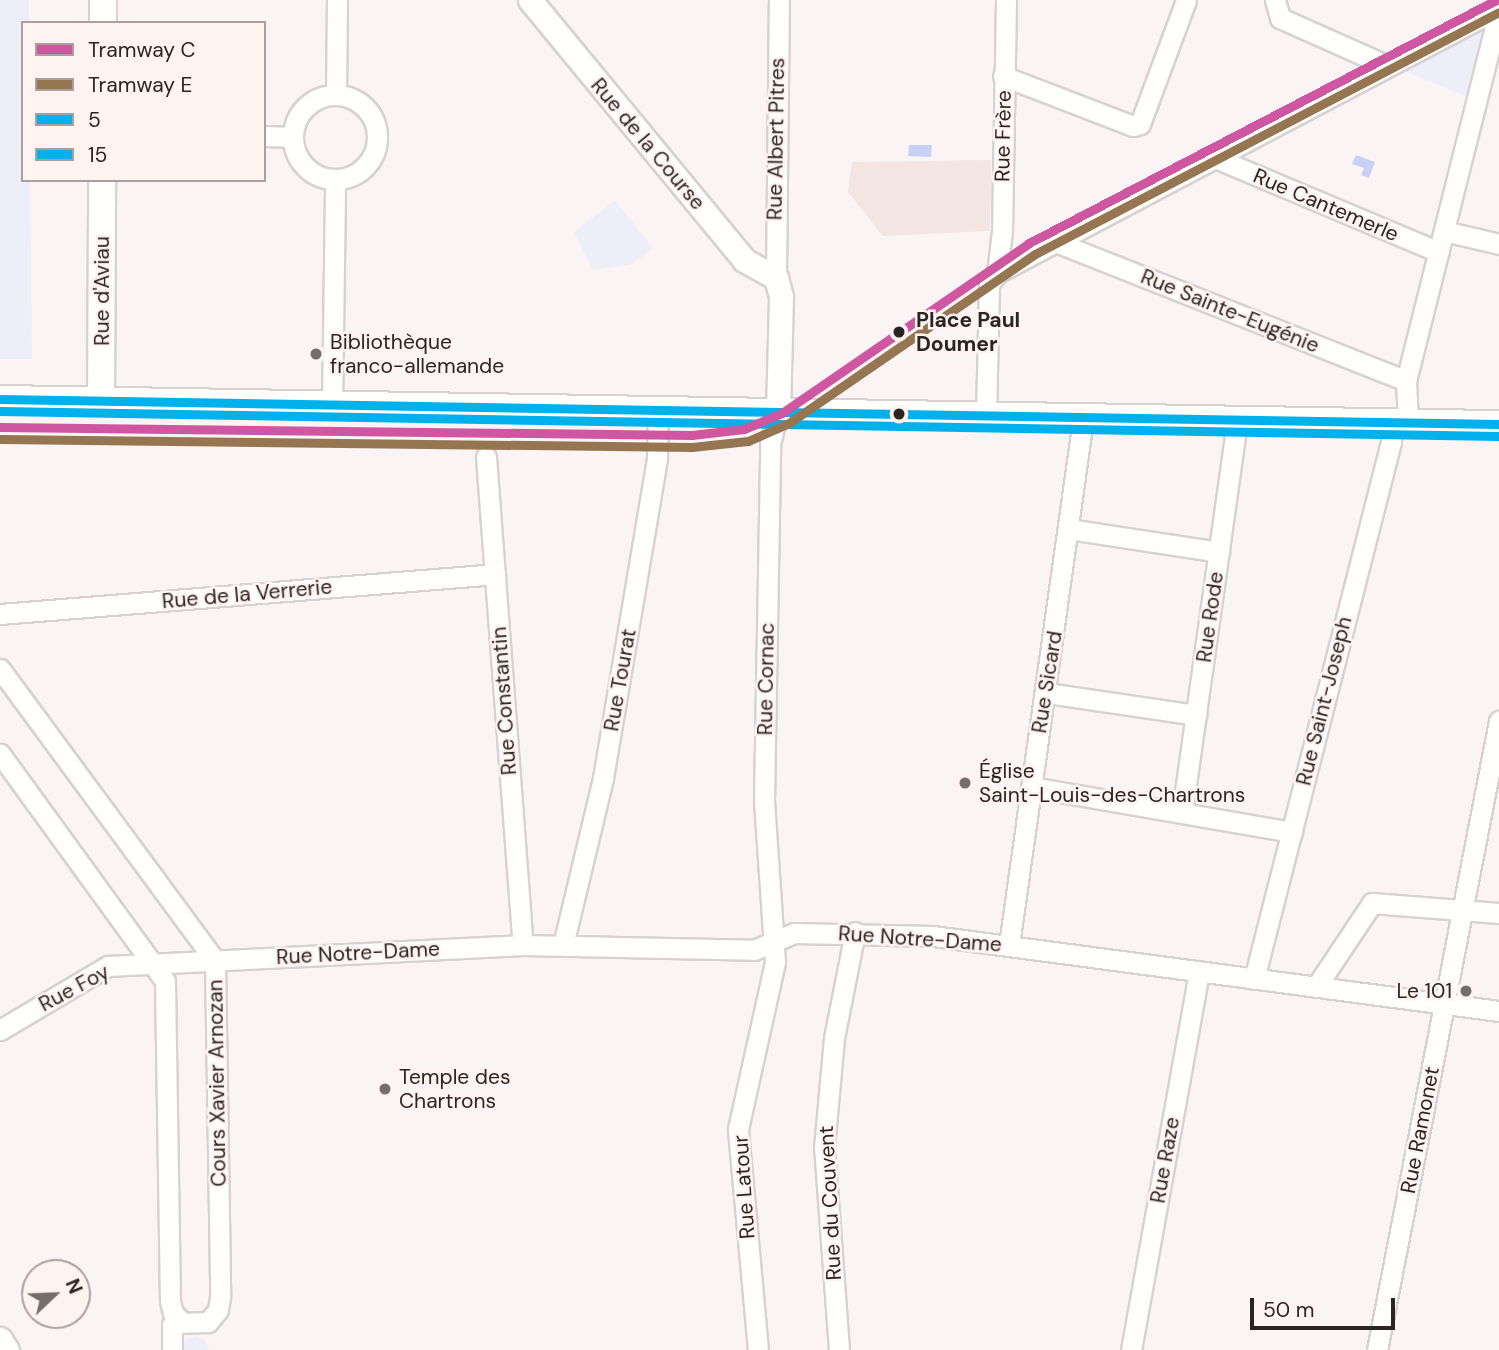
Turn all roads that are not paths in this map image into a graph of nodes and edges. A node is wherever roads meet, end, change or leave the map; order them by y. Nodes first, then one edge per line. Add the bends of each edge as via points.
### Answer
1 (103, 0) edge
2 (337, 0) edge
3 (530, 0) edge
4 (779, 0) edge
5 (1006, 0) edge
6 (1186, 0) edge
7 (1275, 0) edge
8 (1499, 9) edge
9 (103, 21) edge
10 (1388, 66) junction
11 (1003, 76) junction
12 (336, 95) junction
13 (266, 136) edge
14 (293, 136) junction
15 (1213, 157) junction
16 (335, 179) junction
17 (102, 182) edge
18 (1444, 231) junction
19 (1053, 241) junction
20 (1499, 244) edge
21 (1439, 252) junction
22 (997, 272) junction
23 (776, 278) junction
24 (1406, 381) junction
25 (0, 399) edge
26 (101, 401) junction
27 (332, 405) junction
28 (658, 411) junction
29 (778, 413) junction
30 (986, 417) junction
31 (1083, 418) junction
32 (1237, 421) junction
33 (1400, 423) junction
34 (1499, 424) edge
35 (486, 457) dead end
36 (1069, 529) junction
37 (1219, 552) junction
38 (495, 574) junction
39 (0, 614) edge
40 (0, 669) edge
41 (1047, 692) junction
42 (1196, 715) junction
43 (1499, 721) edge
44 (0, 754) edge
45 (1031, 787) junction
46 (1182, 813) junction
47 (1292, 832) junction
48 (1461, 910) junction
49 (1499, 913) edge
50 (855, 932) junction
51 (523, 945) junction
52 (563, 945) junction
53 (773, 945) junction
54 (1009, 945) junction
55 (215, 961) junction
56 (154, 964) junction
57 (1199, 971) junction
58 (1254, 979) junction
59 (1316, 987) junction
60 (1444, 1003) junction
61 (1499, 1011) edge
62 (0, 1030) edge
63 (177, 1319) junction
64 (0, 1339) edge
65 (7, 1350) edge
66 (172, 1350) edge
67 (758, 1350) edge
68 (839, 1350) edge
69 (1131, 1350) edge
70 (1377, 1350) edge

1 - 9 main road
2 - 12 street
3 - 23 street, Rue de la Course via 744,260
4 - 23 street, Rue Albert Pitres
5 - 11 street, Rue Frère
6 - 11 street via 1144,118 1133,126
7 - 10 street via 1280,18
8 - 10 street
8 - 18 street, Rue Saint-Joseph
10 - 15 street
11 - 22 street, Rue Frère
12 - 14 street via 311,103 302,112
12 - 16 street via 360,103 369,113 377,138 375,151 359,172
13 - 14 street
14 - 16 street via 301,161 310,171
15 - 19 street
15 - 21 street, Rue Cantemerle
16 - 27 street
17 - 26 main road, Rue d'Aviau
18 - 20 street
18 - 21 street, Rue Saint-Joseph
19 - 22 street
19 - 24 street, Rue Sainte-Eugénie
21 - 24 street, Rue Saint-Joseph
22 - 30 street via 988,300
23 - 29 street via 781,296
24 - 33 street, Rue Saint-Joseph
25 - 26 main road
26 - 27 main road
27 - 28 main road
28 - 29 main road
28 - 52 street, Rue Tourat via 657,458 603,778
29 - 30 main road
29 - 53 street, Rue Cornac via 770,444 764,802
30 - 31 main road
31 - 32 main road
31 - 36 street, Rue Sicard
32 - 33 main road
32 - 37 street, Rue Rode
33 - 34 main road
33 - 47 street, Rue Saint-Joseph via 1391,442
35 - 38 street, Rue Constantin
36 - 37 street
36 - 41 street, Rue Sicard
37 - 42 street, Rue Rode
38 - 39 street, Rue de la Verrerie
38 - 51 street, Rue Constantin
40 - 55 street, Cours Xavier Arnozan
41 - 42 street
41 - 45 street, Rue Sicard
42 - 46 street, Rue Rode
43 - 48 street, Rue Ramonet
44 - 56 street
45 - 46 street
45 - 54 street, Rue Sicard
46 - 47 street
47 - 58 street, Rue Saint-Joseph
48 - 49 street
48 - 59 street via 1372,903
48 - 60 street, Rue Ramonet
50 - 53 street, Rue Notre-Dame via 794,933
50 - 54 street, Rue Notre-Dame
50 - 68 street, Rue du Couvent via 834,1038 824,1149
51 - 52 street, Rue Notre-Dame
51 - 55 street, Rue Notre-Dame
52 - 53 street, Rue Notre-Dame via 754,950
53 - 67 street, Rue Latour via 775,962 738,1129
54 - 57 street, Rue Notre-Dame
55 - 56 street, Rue Notre-Dame
55 - 63 street, Cours Xavier Arnozan via 220,1297 218,1310 208,1322
56 - 62 street, Rue Foy via 108,965
56 - 63 street via 165,981 170,1301
57 - 58 street, Rue Notre-Dame
57 - 69 street, Rue Raze
58 - 59 street, Rue Notre-Dame
59 - 60 street, Rue Notre-Dame
60 - 61 street, Rue Notre-Dame
60 - 70 street, Rue Ramonet
63 - 66 street via 172,1325
64 - 65 street

